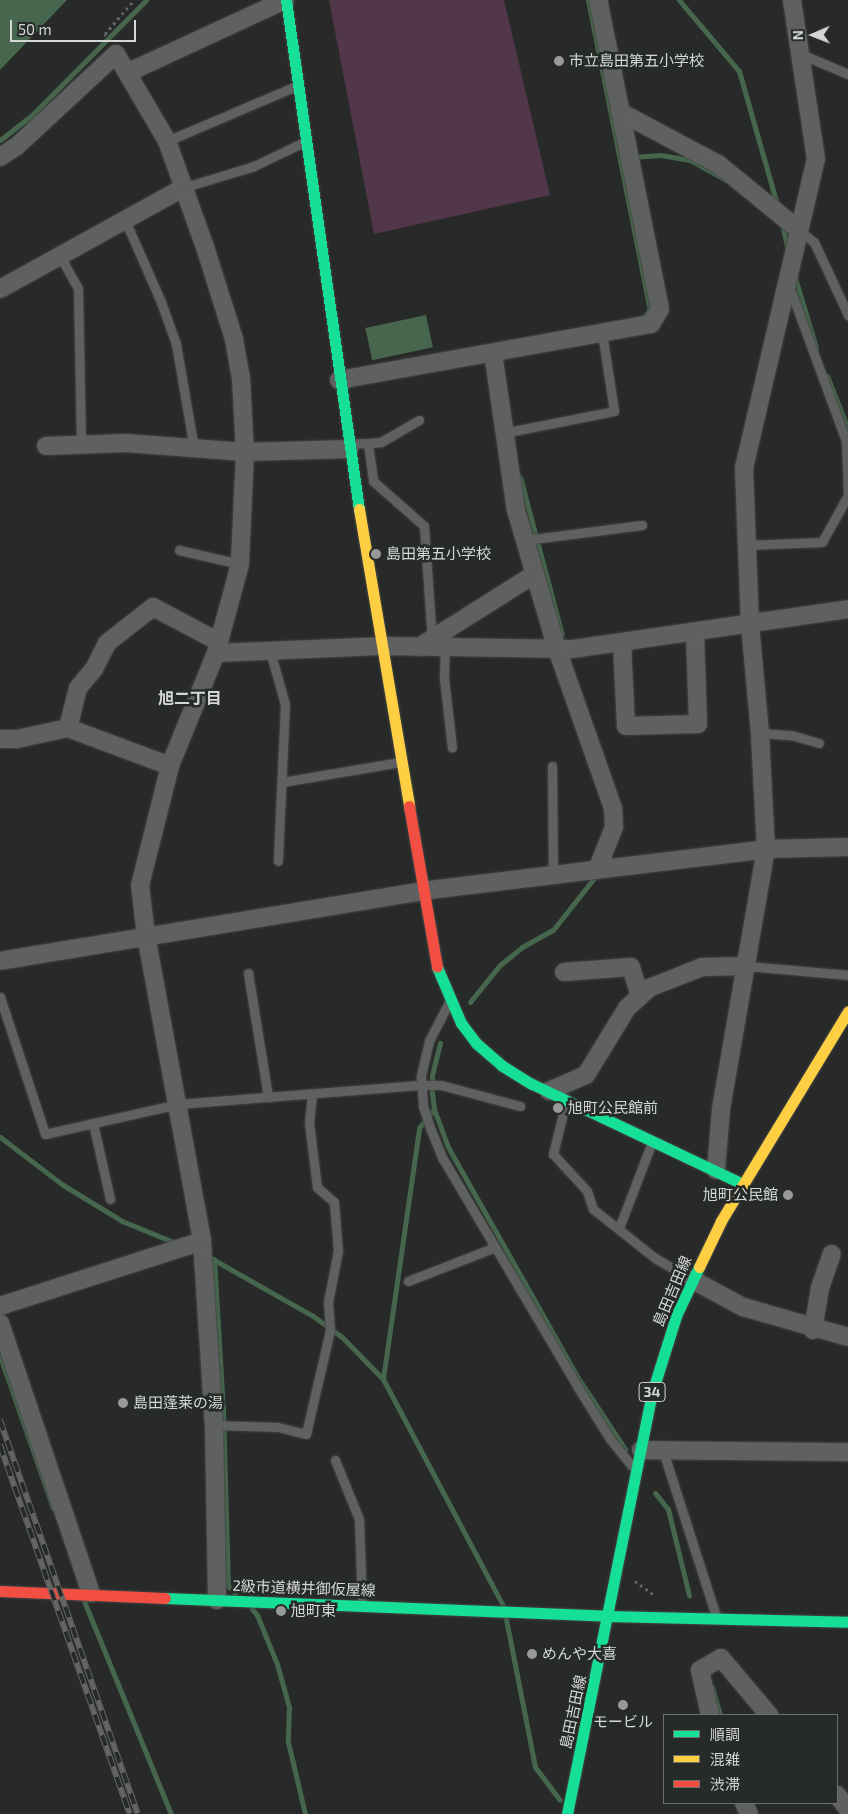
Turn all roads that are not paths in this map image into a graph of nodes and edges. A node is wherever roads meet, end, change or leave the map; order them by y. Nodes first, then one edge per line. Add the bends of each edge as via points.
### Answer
1 (286, 0) edge
2 (598, 0) edge
3 (792, 0) edge
4 (801, 54) junction
5 (129, 72) junction
6 (848, 74) edge
7 (296, 85) junction
8 (620, 112) junction
9 (167, 141) junction
10 (304, 142) junction
11 (0, 157) edge
12 (184, 188) junction
13 (125, 220) junction
14 (799, 230) junction
15 (60, 256) junction
16 (787, 280) junction
17 (0, 289) edge
18 (846, 302) edge
19 (848, 315) edge
20 (602, 333) junction
21 (493, 353) junction
22 (339, 380) junction
23 (420, 420) dead end
24 (502, 434) junction
25 (368, 444) junction
26 (46, 446) dead end
27 (81, 446) junction
28 (348, 447) junction
29 (194, 448) junction
30 (245, 452) junction
31 (848, 495) edge
32 (642, 525) dead end
33 (525, 540) junction
34 (746, 545) junction
35 (179, 550) dead end
36 (240, 564) junction
37 (535, 574) junction
38 (848, 610) edge
39 (750, 626) junction
40 (695, 633) junction
41 (622, 642) junction
42 (432, 644) junction
43 (380, 646) junction
44 (218, 648) junction
45 (557, 649) junction
46 (270, 651) junction
47 (68, 728) junction
48 (760, 733) junction
49 (0, 739) edge
50 (819, 743) dead end
51 (452, 748) dead end
52 (400, 762) junction
53 (170, 766) junction
54 (552, 766) dead end
55 (282, 782) junction
56 (848, 847) edge
57 (766, 849) junction
58 (278, 861) dead end
59 (597, 870) junction
60 (553, 875) junction
61 (421, 891) junction
62 (146, 935) junction
63 (0, 961) edge
64 (746, 966) junction
65 (564, 972) dead end
66 (248, 973) dead end
67 (848, 975) edge
68 (640, 996) junction
69 (0, 997) edge
70 (450, 1001) junction
71 (848, 1011) edge
72 (422, 1085) junction
73 (549, 1091) junction
74 (312, 1094) junction
75 (268, 1097) junction
76 (566, 1100) junction
77 (178, 1104) junction
78 (520, 1106) dead end
79 (93, 1123) junction
80 (652, 1140) junction
81 (716, 1170) junction
82 (744, 1184) junction
83 (110, 1199) dead end
84 (619, 1228) junction
85 (202, 1241) junction
86 (495, 1247) junction
87 (832, 1254) dead end
88 (691, 1279) junction
89 (408, 1282) dead end
90 (0, 1306) edge
91 (0, 1323) edge
92 (813, 1330) junction
93 (848, 1337) edge
94 (214, 1425) junction
95 (641, 1450) junction
96 (662, 1451) junction
97 (848, 1452) edge
98 (335, 1460) dead end
99 (637, 1472) junction
100 (0, 1591) edge
101 (91, 1594) junction
102 (217, 1600) junction
103 (362, 1606) junction
104 (608, 1616) junction
105 (716, 1619) junction
106 (848, 1622) edge
107 (710, 1714) edge
108 (768, 1714) edge
109 (838, 1796) edge
110 (848, 1809) edge
111 (567, 1814) edge

1 - 5 street
1 - 7 street
2 - 8 street
3 - 4 street
4 - 6 lane
4 - 14 street via 816,159
5 - 9 street
5 - 11 street via 116,54 17,146
7 - 9 lane
7 - 10 street
8 - 14 street via 718,164
8 - 20 street via 660,309 651,324
9 - 12 street
10 - 12 lane via 254,166
10 - 22 street
12 - 13 street
12 - 30 street via 234,339 241,378
13 - 15 street
13 - 29 lane via 162,302 176,344
14 - 16 street
14 - 18 lane via 814,242
15 - 17 street
15 - 27 lane via 78,288
16 - 31 lane via 846,441
16 - 34 street via 744,468
18 - 19 lane
20 - 21 street
20 - 24 lane via 614,411
21 - 22 street
21 - 24 street
22 - 28 street
23 - 25 lane via 381,442
24 - 33 street
25 - 28 lane
25 - 42 lane via 374,482 424,526
26 - 27 street
27 - 29 street via 126,443
28 - 30 street
28 - 43 street
29 - 30 street
30 - 36 street
31 - 34 lane via 822,542
32 - 33 lane
33 - 37 street
34 - 39 street
35 - 36 lane
36 - 44 street
37 - 42 street
37 - 45 street
38 - 39 street
39 - 40 street
39 - 48 street
40 - 41 street
40 - 41 street via 698,724 626,726
41 - 45 street
42 - 43 street
42 - 45 street
42 - 51 lane via 444,678
43 - 46 street
43 - 52 street
44 - 46 street
44 - 47 street via 153,607 107,643 94,669 78,688
44 - 53 street
45 - 59 street via 612,808 614,827
46 - 55 lane via 285,704
47 - 49 street via 17,739
47 - 53 street
48 - 50 lane via 791,735
48 - 57 street
52 - 55 lane
52 - 61 street
53 - 62 street via 140,885
54 - 60 lane
55 - 58 lane
56 - 57 street
57 - 59 street
57 - 64 street
59 - 60 street
60 - 61 street
61 - 62 street
61 - 70 street via 436,966
62 - 63 street
62 - 77 street
64 - 67 lane
64 - 68 street via 702,967 649,988
64 - 81 street via 721,1109
65 - 68 street via 631,967
66 - 75 lane
68 - 73 street via 627,1008 586,1075
69 - 79 lane via 45,1134
70 - 72 lane via 430,1041
70 - 73 street via 476,1042 501,1065
71 - 82 street, 島田吉田線 / 34
72 - 74 lane
72 - 78 lane via 441,1085
72 - 86 lane via 423,1106 443,1159
73 - 76 street
74 - 75 lane
74 - 94 lane via 308,1123 317,1187 334,1202 338,1251 328,1302 330,1330 306,1434 278,1427
75 - 77 lane
76 - 80 street
76 - 84 lane via 561,1110 553,1154 587,1190 593,1209
77 - 79 lane
77 - 85 street
79 - 83 lane
80 - 81 street
80 - 84 lane
81 - 82 street
82 - 88 street, 島田吉田線 / 34
84 - 88 lane via 655,1258
85 - 90 street
85 - 94 street
86 - 89 lane
86 - 99 lane via 610,1439
87 - 92 street via 820,1288
88 - 92 street via 743,1307
88 - 95 street, 島田吉田線 / 34 via 664,1351
91 - 101 street
92 - 93 street
94 - 102 street
95 - 96 street
95 - 99 street, 島田吉田線 / 34
96 - 97 street
96 - 105 lane
98 - 103 lane via 360,1519
99 - 104 street, 島田吉田線 / 34 via 612,1582
100 - 101 street, 2級市道横井御仮屋線
101 - 102 street, 2級市道横井御仮屋線
102 - 103 street, 2級市道横井御仮屋線
103 - 104 street, 2級市道横井御仮屋線
104 - 105 street
104 - 111 street, 島田吉田線 / 34
105 - 106 street
107 - 108 street via 700,1670 721,1658
109 - 110 street

